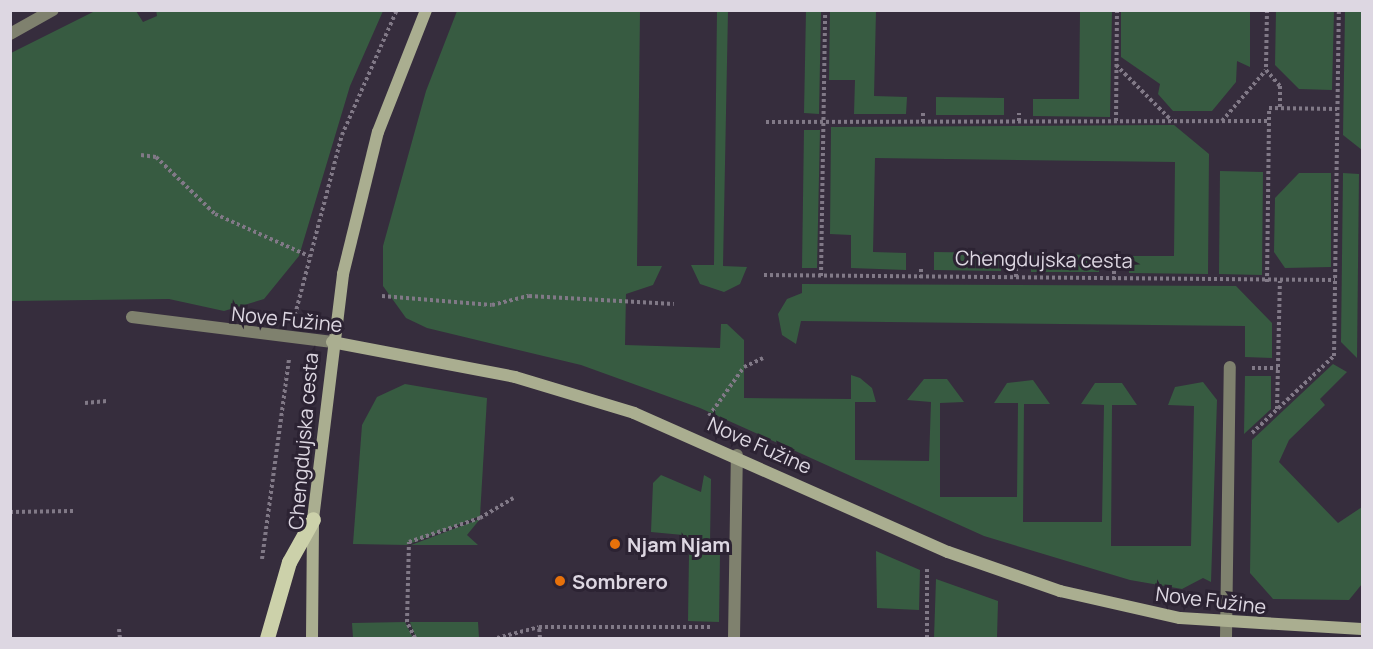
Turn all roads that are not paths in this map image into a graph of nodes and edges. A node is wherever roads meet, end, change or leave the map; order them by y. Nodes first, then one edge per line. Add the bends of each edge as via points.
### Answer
1 (53, 10) edge
2 (426, 10) edge
3 (10, 34) edge
4 (132, 317) dead end
5 (332, 342) junction
6 (1230, 367) dead end
7 (737, 455) junction
8 (313, 519) junction
9 (1227, 624) junction
10 (1362, 629) edge
11 (734, 633) edge
12 (267, 639) edge
13 (312, 639) edge
14 (1226, 639) edge

1 - 3 street
2 - 5 street, Chengdujska cesta via 366,170
4 - 5 street, Nove Fužine
5 - 7 street, Nove Fužine via 427,357 559,389
5 - 8 street, Chengdujska cesta
6 - 9 street
7 - 9 street, Nove Fužine via 990,568 1120,606
7 - 11 street
8 - 12 main road via 289,562
8 - 13 street, Chengdujska cesta
9 - 10 street, Nove Fužine
9 - 14 street

